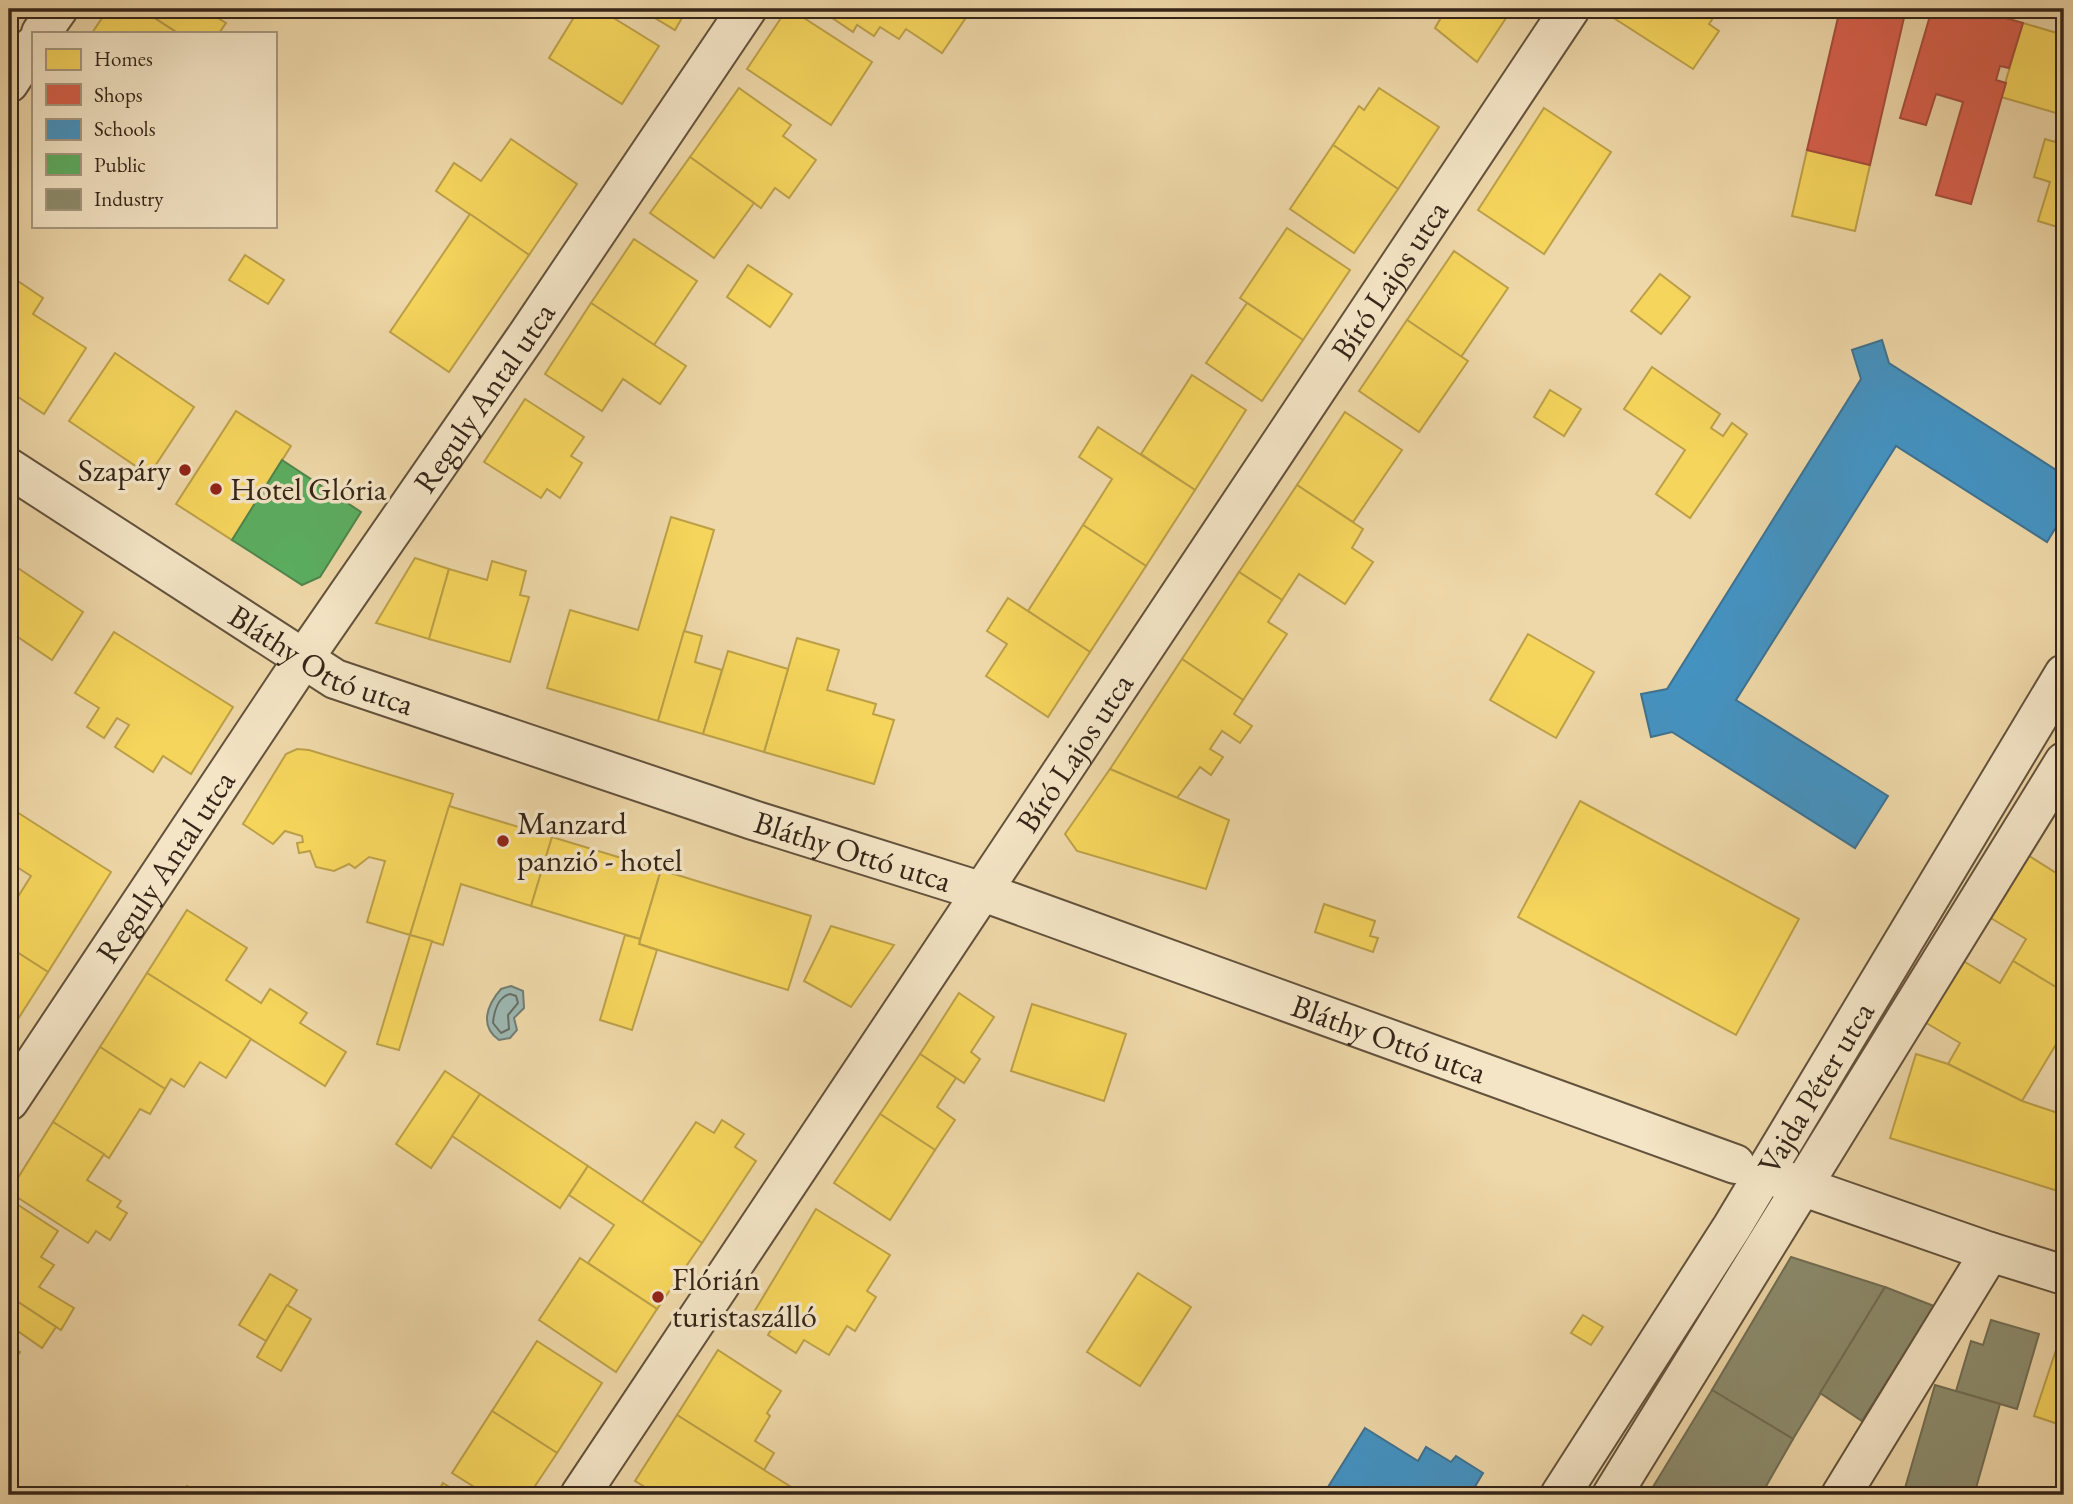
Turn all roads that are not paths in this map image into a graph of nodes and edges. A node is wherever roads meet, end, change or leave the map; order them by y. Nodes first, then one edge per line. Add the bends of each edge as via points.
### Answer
1 (58, 9) edge
2 (747, 9) edge
3 (1570, 9) edge
4 (42, 32) edge
5 (32, 48) edge
6 (9, 83) edge
7 (9, 468) edge
8 (304, 658) junction
9 (2064, 674) edge
10 (2064, 762) edge
11 (983, 892) junction
12 (9, 1101) edge
13 (1749, 1169) junction
14 (1801, 1186) junction
15 (1990, 1252) junction
16 (2064, 1275) edge
17 (580, 1495) edge
18 (1560, 1495) edge
19 (1612, 1495) edge
20 (1841, 1495) edge

1 - 4 street
2 - 8 street, Reguly Antal utca
3 - 11 street, Bíró Lajos utca
5 - 6 street
7 - 8 street, Bláthy Ottó utca
8 - 11 street, Bláthy Ottó utca via 335,679
8 - 12 street, Reguly Antal utca
9 - 13 street, Vajda Péter utca
10 - 14 street, Vajda Péter utca
11 - 13 street, Bláthy Ottó utca
11 - 17 street, Bíró Lajos utca
13 - 14 street, Bláthy Ottó utca
13 - 18 street, Vajda Péter utca via 1732,1227
14 - 15 street, Bláthy Ottó utca
14 - 19 street, Vajda Péter utca
15 - 16 street, Bláthy Ottó utca
15 - 20 street

